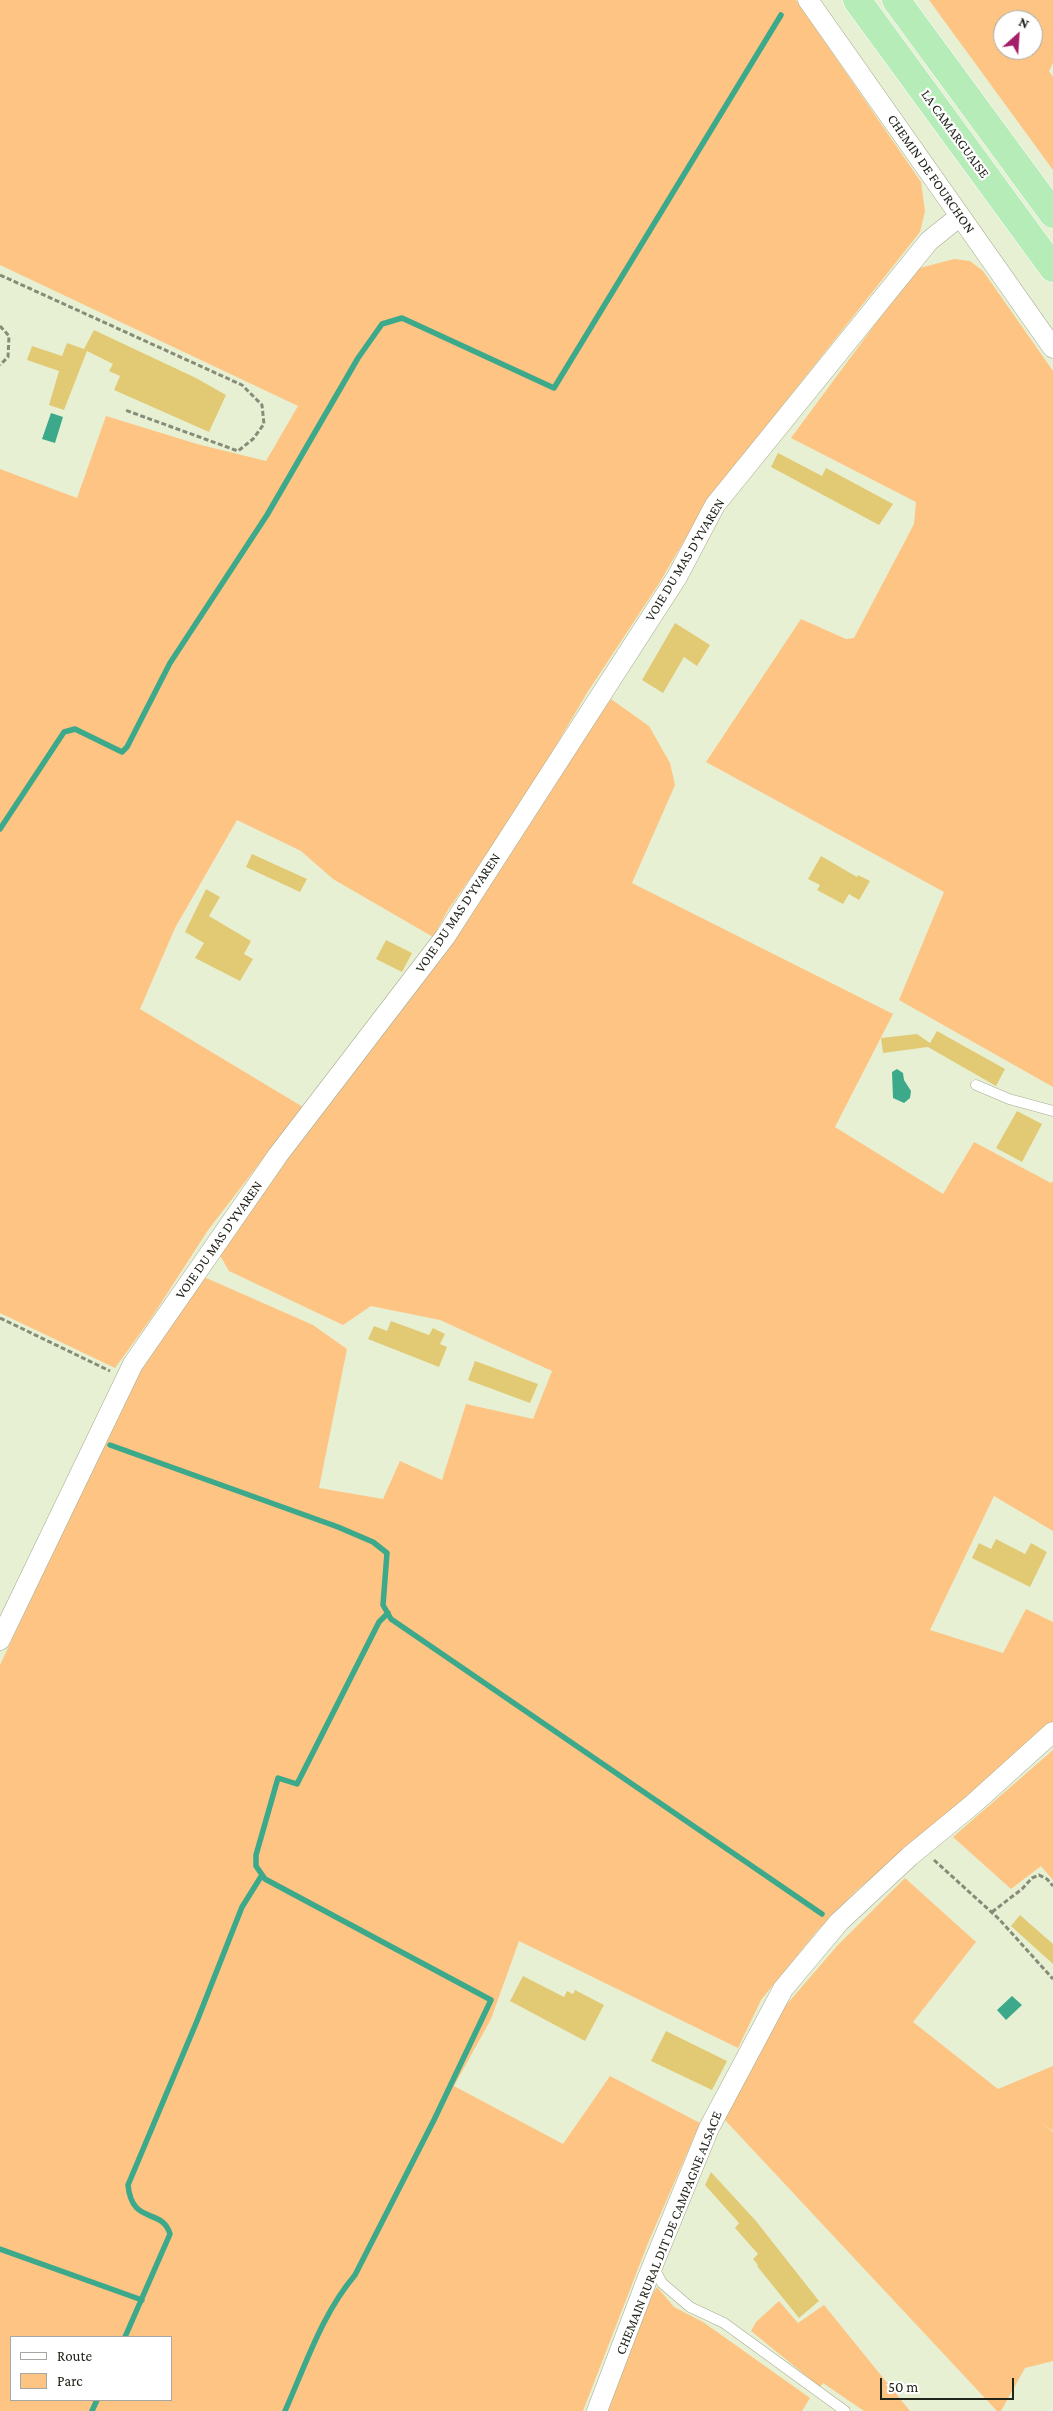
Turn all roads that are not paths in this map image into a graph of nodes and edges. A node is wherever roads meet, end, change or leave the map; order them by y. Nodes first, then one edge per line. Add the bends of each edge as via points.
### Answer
1 (808, 0) edge
2 (857, 0) edge
3 (896, 0) edge
4 (1053, 214) edge
5 (960, 216) junction
6 (1053, 268) edge
7 (1053, 348) edge
8 (976, 1085) dead end
9 (1053, 1111) edge
10 (0, 1640) edge
11 (1053, 1732) edge
12 (653, 2265) junction
13 (597, 2411) edge
14 (845, 2411) edge

1 - 5 street, CHEMIN DE FOURCHON
2 - 6 highway, LA CAMARGUAISE
3 - 4 highway
5 - 7 street, CHEMIN DE FOURCHON
5 - 10 street, VOIE DU MAS D'YVAREN via 929,241 715,505 677,577 445,937 278,1155 133,1364
8 - 9 lane via 1009,1099
11 - 12 street, CHEMAIN RURAL DIT DE CAMPAGNE ALSACE via 840,1922 783,1989 709,2128
12 - 13 street, CHEMAIN RURAL DIT DE CAMPAGNE ALSACE
12 - 14 lane via 662,2283 690,2307 724,2323

